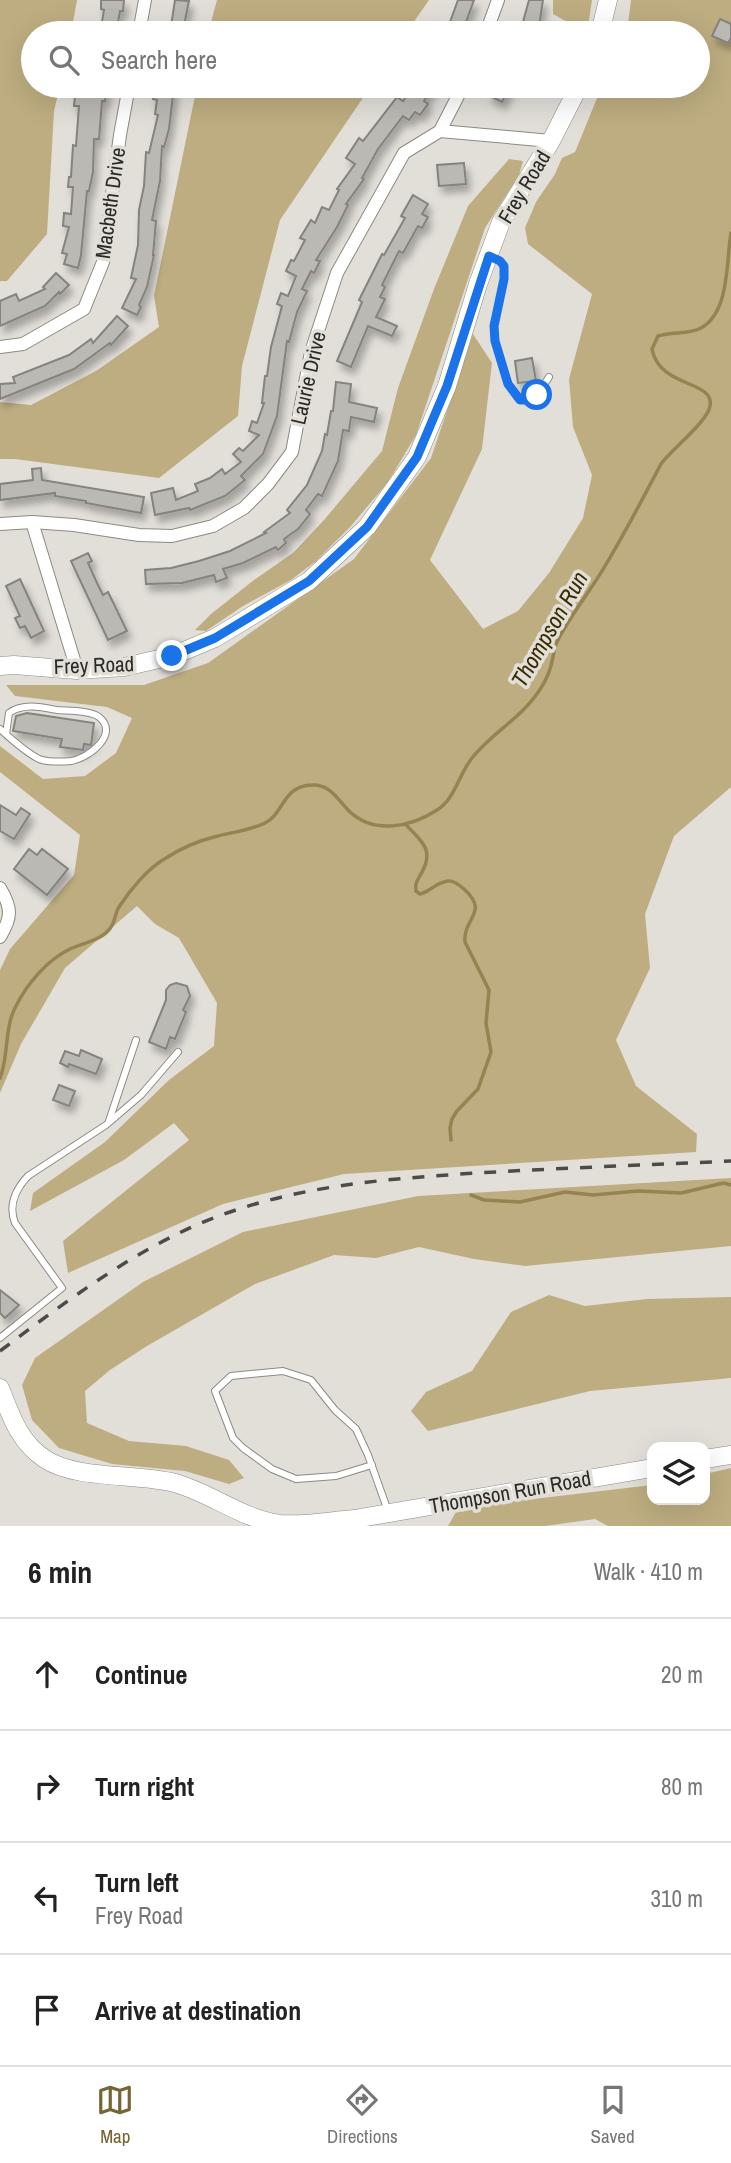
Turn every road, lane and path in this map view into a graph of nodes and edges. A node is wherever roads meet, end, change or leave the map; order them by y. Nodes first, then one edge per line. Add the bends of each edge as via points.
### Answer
1 (145, 0) edge
2 (498, 0) edge
3 (608, 0) edge
4 (141, 21) edge
5 (490, 21) edge
6 (603, 21) edge
7 (127, 98) edge
8 (457, 98) edge
9 (573, 98) edge
10 (440, 131) junction
11 (551, 141) junction
12 (489, 256) junction
13 (0, 347) edge
14 (549, 377) dead end
15 (32, 522) junction
16 (0, 524) edge
17 (0, 666) edge
18 (77, 670) junction
19 (3, 732) edge
20 (0, 888) edge
21 (0, 937) edge
22 (136, 1040) dead end
23 (178, 1052) dead end
24 (108, 1123) junction
25 (0, 1338) edge
26 (0, 1388) edge
27 (731, 1454) edge
28 (710, 1458) edge
29 (372, 1465) junction
30 (647, 1469) edge
31 (388, 1513) junction

1 - 4 street
2 - 5 street
3 - 6 street
7 - 13 street, Macbeth Drive via 103,262 84,309 23,344
8 - 10 street
9 - 11 street, Frey Road
10 - 11 street
10 - 15 street, Laurie Drive via 404,153 337,273 311,352 292,452 244,508 212,526 172,536
11 - 12 street, Frey Road via 501,222
12 - 14 lane via 504,266 494,326 508,384 520,400 529,400
12 - 18 street, Frey Road via 447,386 417,457 367,527 309,581 215,638 160,659
15 - 16 street, Laurie Drive
15 - 18 street
17 - 18 street, Frey Road
19 - 19 lane via 41,760 72,761 106,737 107,730 97,715 33,706 9,713
20 - 21 street via 9,914
22 - 24 lane
23 - 24 lane via 141,1095
24 - 25 lane via 28,1176 15,1195 15,1223 62,1289
26 - 31 street, Thompson Run Road via 19,1434 36,1452 62,1467 176,1483 252,1516 283,1524 309,1525
27 - 28 street
29 - 29 lane via 356,1429 311,1380 283,1371 231,1376 215,1391 233,1438 272,1469 296,1479 336,1476
29 - 31 lane
30 - 31 street, Thompson Run Road

